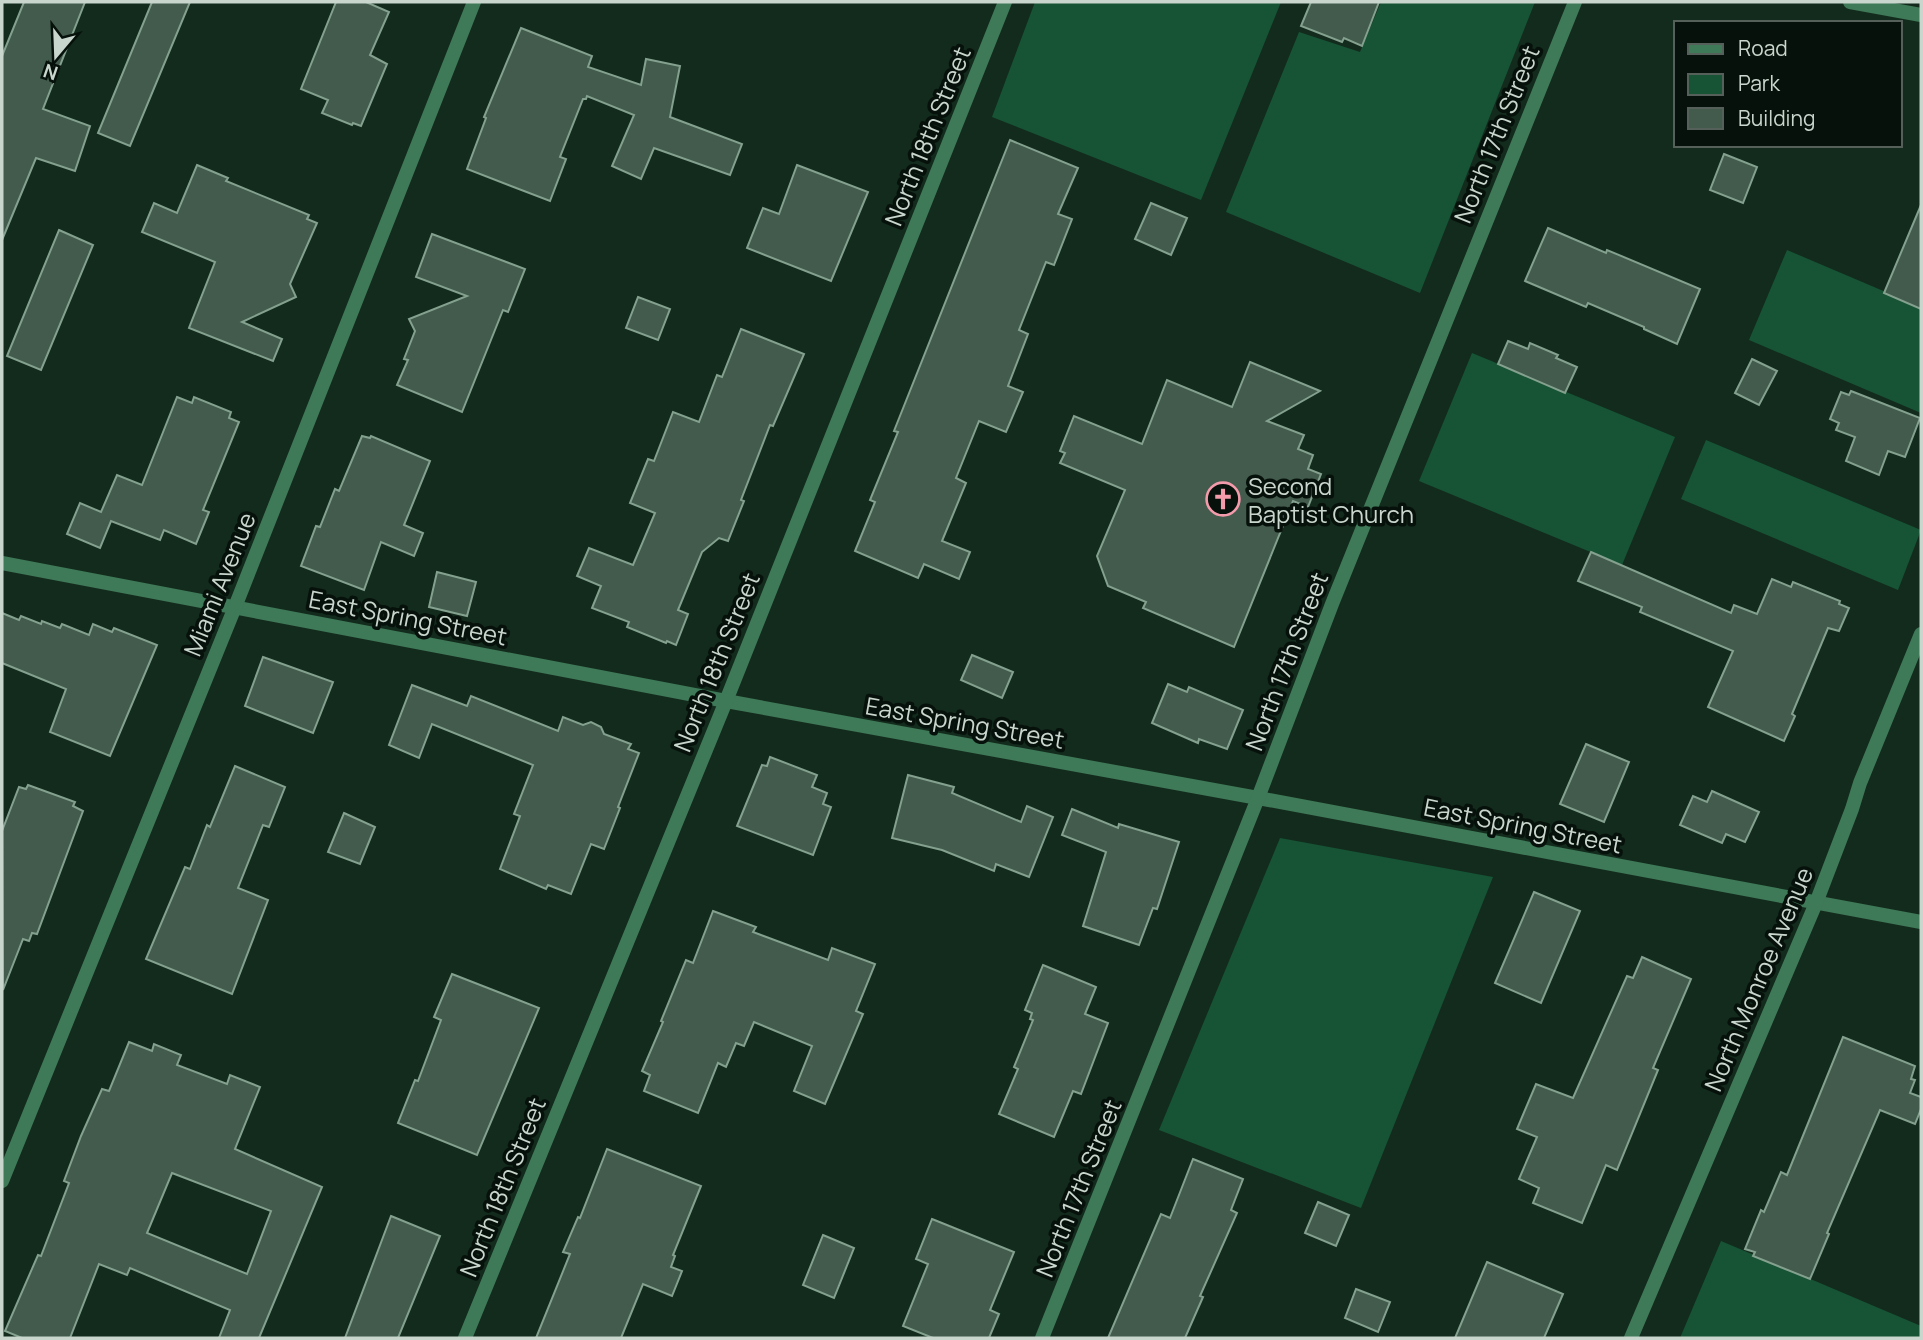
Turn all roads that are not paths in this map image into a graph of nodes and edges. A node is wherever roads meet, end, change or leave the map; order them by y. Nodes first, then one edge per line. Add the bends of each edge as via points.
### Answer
1 (474, 2) edge
2 (1004, 2) edge
3 (1575, 2) edge
4 (1850, 2) edge
5 (1921, 15) edge
6 (2, 563) edge
7 (235, 607) junction
8 (1921, 634) edge
9 (726, 701) junction
10 (1258, 798) junction
11 (1816, 903) junction
12 (1921, 922) edge
13 (2, 1181) edge
14 (465, 1338) edge
15 (1042, 1338) edge
16 (1631, 1338) edge

1 - 7 street, Miami Avenue
2 - 9 street, North 18th Street
3 - 10 street, North 17th Street
4 - 5 street
6 - 7 street, East Spring Street
7 - 9 street, East Spring Street
7 - 13 street, Miami Avenue
8 - 11 street, North Monroe Avenue
9 - 10 street, East Spring Street
9 - 14 street, North 18th Street
10 - 11 street, East Spring Street
10 - 15 street, North 17th Street
11 - 12 street, East Spring Street
11 - 16 street, North Monroe Avenue

